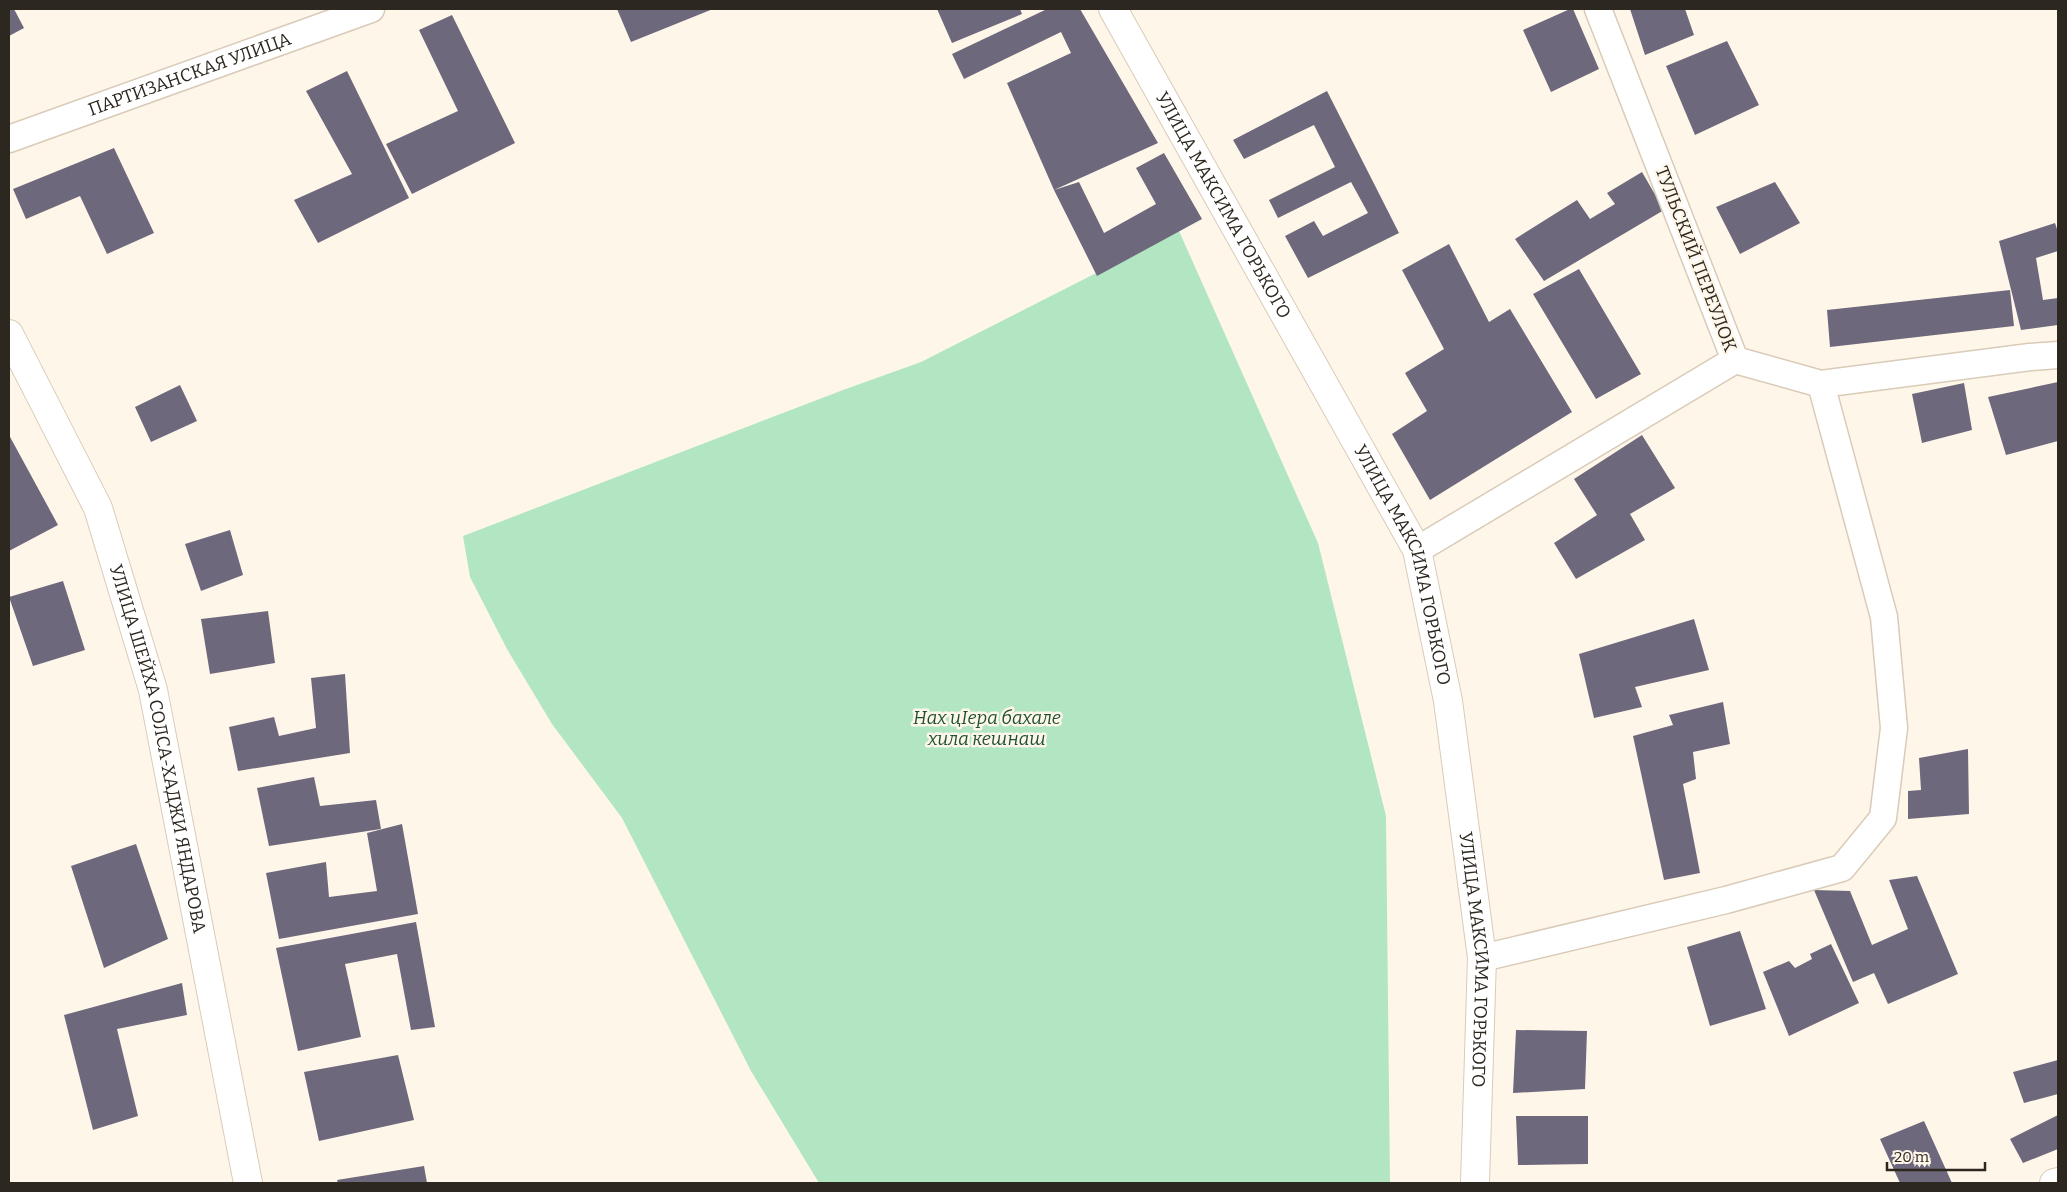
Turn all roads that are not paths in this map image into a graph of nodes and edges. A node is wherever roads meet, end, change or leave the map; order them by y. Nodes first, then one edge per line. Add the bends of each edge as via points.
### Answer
1 (372, 9) edge
2 (1113, 9) edge
3 (1598, 9) edge
4 (9, 139) edge
5 (9, 334) edge
6 (2058, 356) edge
7 (1735, 360) junction
8 (1821, 384) junction
9 (1417, 550) junction
10 (1482, 958) junction
11 (2058, 1182) edge
12 (248, 1183) edge
13 (1475, 1183) edge
14 (2054, 1183) edge

1 - 4 street, ПАРТИЗАНСКАЯ УЛИЦА
2 - 9 street, УЛИЦА МАКСИМА ГОРЬКОГО
3 - 7 street, ТУЛЬСКИЙ ПЕРЕУЛОК
5 - 12 street, УЛИЦА ШЕЙХА СОЛСА-ХАДЖИ ЯНДАРОВА via 98,508 153,690
6 - 8 street
7 - 8 street
7 - 9 street, ТУЛЬСКИЙ ПЕРЕУЛОК
8 - 10 street via 1884,617 1894,728 1883,818 1842,868 1726,900
9 - 10 street, УЛИЦА МАКСИМА ГОРЬКОГО via 1448,702
10 - 13 street, УЛИЦА МАКСИМА ГОРЬКОГО
11 - 14 street

